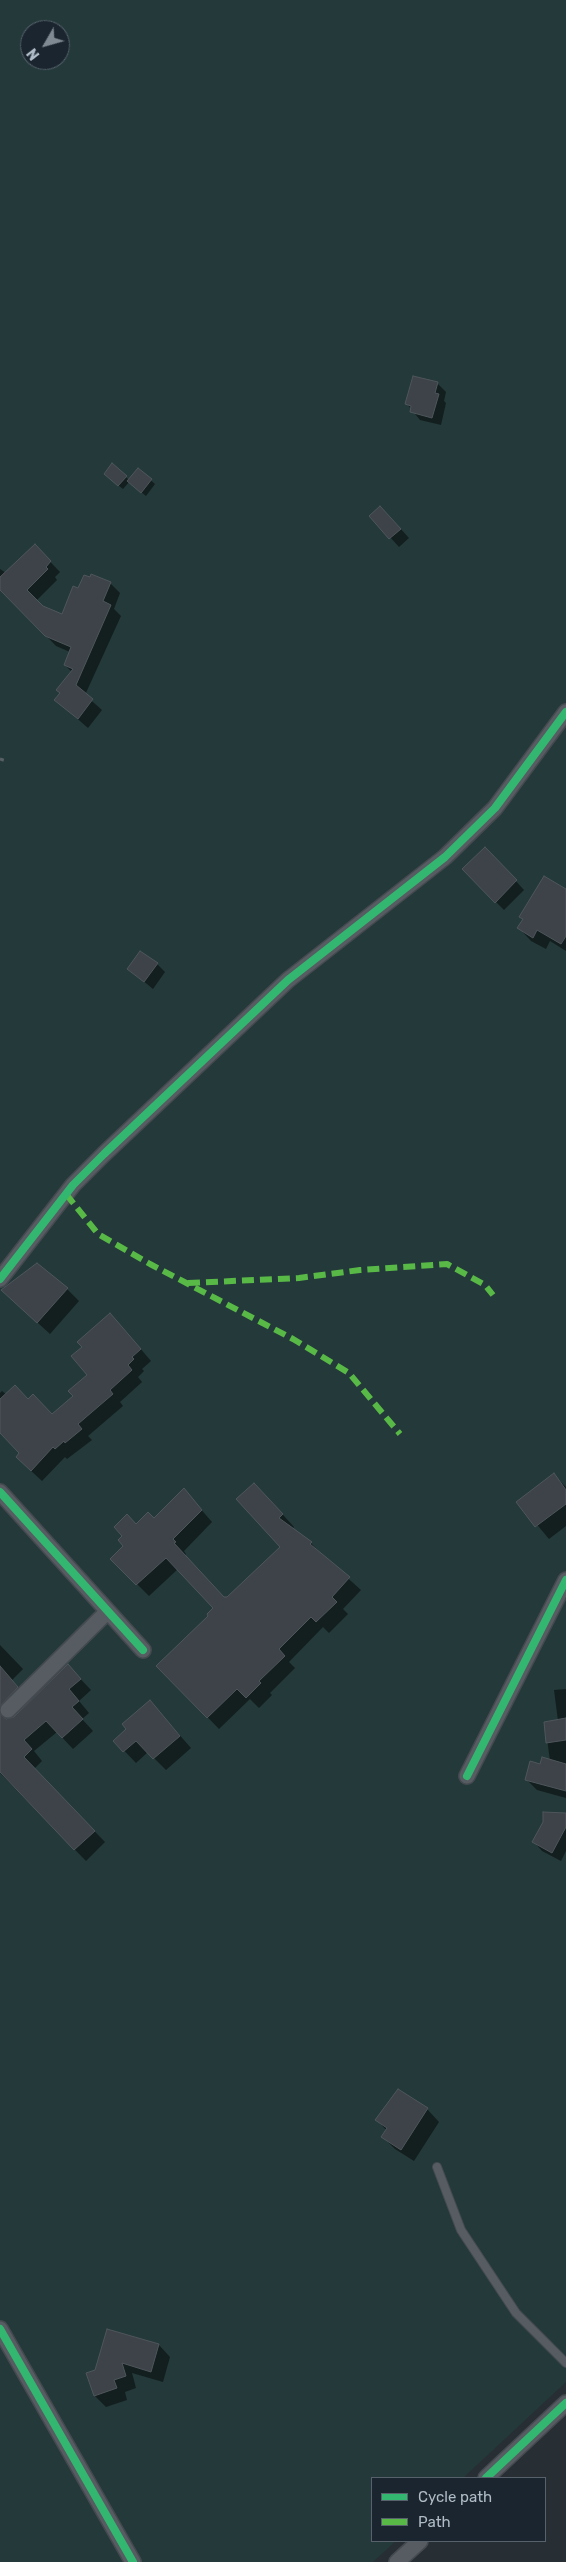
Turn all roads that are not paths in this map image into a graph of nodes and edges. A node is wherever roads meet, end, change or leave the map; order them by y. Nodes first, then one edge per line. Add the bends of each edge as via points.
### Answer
1 (566, 712) edge
2 (566, 732) edge
3 (522, 772) junction
4 (0, 1279) edge
5 (0, 1492) edge
6 (566, 1580) edge
7 (107, 1612) junction
8 (143, 1650) dead end
9 (8, 1710) dead end
10 (467, 1776) dead end
11 (437, 2167) dead end
12 (0, 2329) edge
13 (566, 2363) edge
14 (566, 2403) edge
15 (487, 2477) edge
16 (419, 2542) edge
17 (133, 2562) edge
18 (397, 2562) edge

1 - 3 street
2 - 3 street
3 - 4 street via 495,808 445,857 288,980 104,1154 73,1185
5 - 7 street
6 - 10 street
7 - 8 street
7 - 9 street
11 - 13 lane via 461,2230 516,2313
12 - 17 street
14 - 15 street
16 - 18 street

